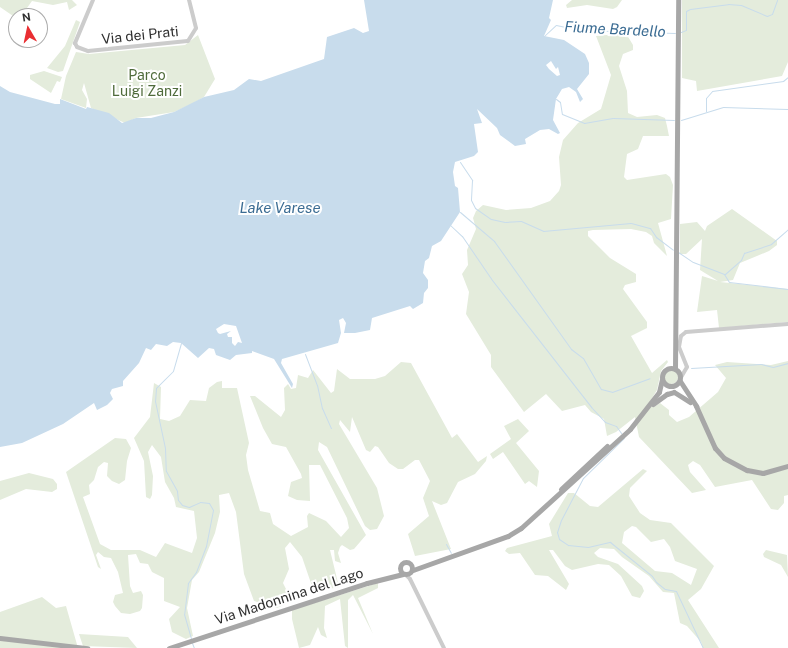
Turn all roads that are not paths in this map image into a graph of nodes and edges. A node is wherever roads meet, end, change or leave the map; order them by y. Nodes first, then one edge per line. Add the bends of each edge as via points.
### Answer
1 (93, 0) edge
2 (189, 0) edge
3 (678, 0) edge
4 (788, 324) edge
5 (674, 346) junction
6 (668, 368) junction
7 (676, 369) junction
8 (687, 369) junction
9 (662, 379) junction
10 (680, 380) junction
11 (668, 386) junction
12 (674, 386) junction
13 (659, 392) junction
14 (686, 393) junction
15 (696, 406) junction
16 (646, 410) junction
17 (618, 438) junction
18 (597, 458) junction
19 (788, 466) edge
20 (580, 469) junction
21 (571, 484) junction
22 (543, 509) junction
23 (428, 563) junction
24 (411, 564) junction
25 (400, 567) junction
26 (412, 571) junction
27 (404, 574) junction
28 (387, 576) junction
29 (410, 579) junction
30 (0, 638) edge
31 (87, 648) edge
32 (169, 648) edge
33 (444, 648) edge

1 - 2 street, Via dei Prati via 75,45 93,51 185,43 196,31
3 - 5 main road
4 - 8 street via 686,332 681,336 679,347
5 - 6 main road
5 - 7 main road
6 - 7 main road
6 - 9 main road via 662,374
7 - 8 street
7 - 10 main road
8 - 10 street
9 - 11 main road
9 - 13 main road
10 - 12 main road
10 - 14 main road
11 - 12 main road
11 - 13 main road
12 - 14 main road
13 - 16 main road
14 - 15 main road
15 - 16 main road via 674,392 660,397
15 - 19 main road via 715,448 735,465 763,473
16 - 17 main road
17 - 18 main road
17 - 20 main road via 600,450
18 - 20 main road
18 - 21 main road
20 - 21 main road
20 - 22 main road
21 - 22 main road
22 - 23 main road via 508,536
23 - 24 main road
23 - 26 main road
24 - 25 main road, Via Madonnina del Lago via 403,562
24 - 26 main road
25 - 27 main road
25 - 28 main road, Via Madonnina del Lago
26 - 27 main road, Via Madonnina del Lago
26 - 29 street
27 - 28 main road, Via Madonnina del Lago
27 - 29 street
28 - 32 main road, Via Madonnina del Lago
29 - 33 street
30 - 31 main road

